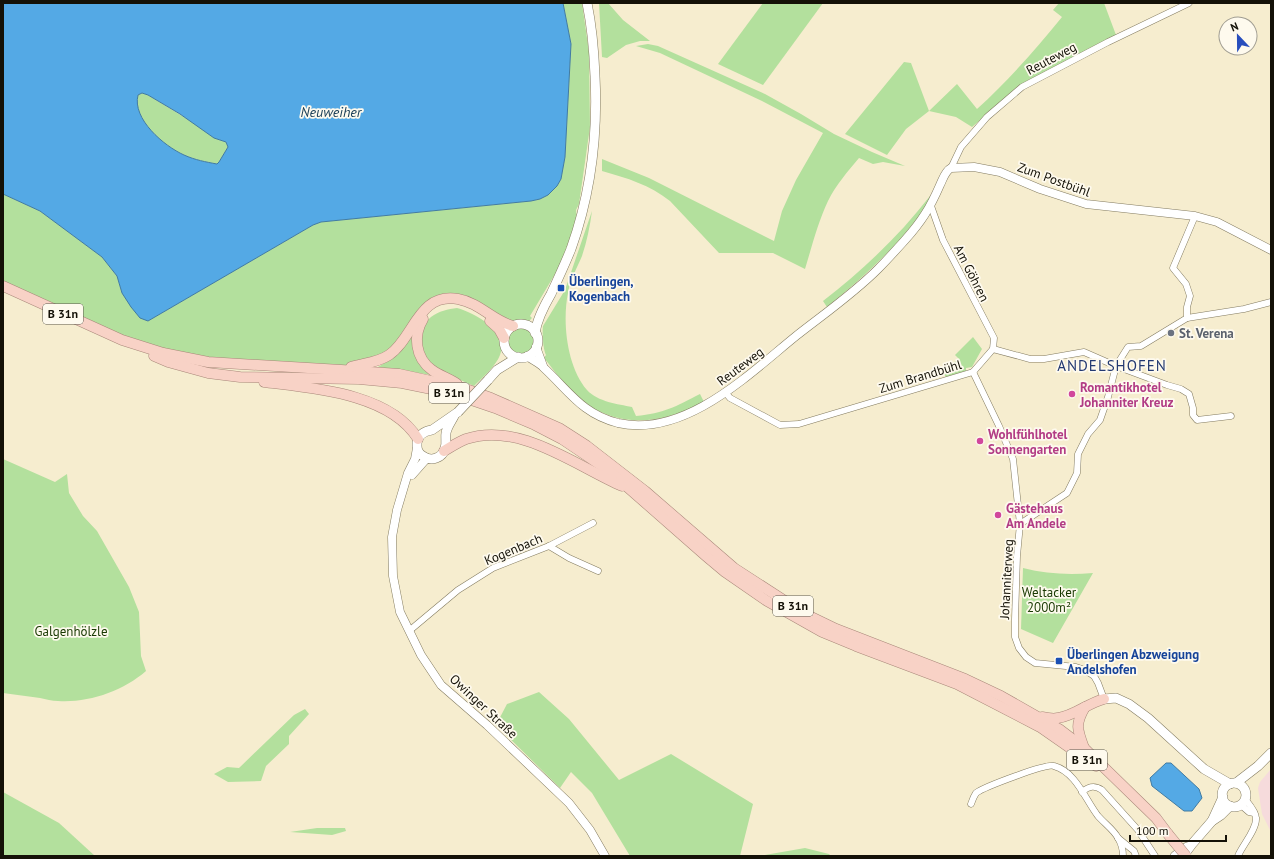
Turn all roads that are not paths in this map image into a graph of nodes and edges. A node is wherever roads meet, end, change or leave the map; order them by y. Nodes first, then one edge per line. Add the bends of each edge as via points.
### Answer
1 (587, 3) edge
2 (1189, 3) edge
3 (952, 168) junction
4 (931, 206) junction
5 (1195, 216) junction
6 (1271, 250) edge
7 (3, 286) edge
8 (1271, 302) edge
9 (544, 307) junction
10 (1187, 318) junction
11 (524, 325) junction
12 (513, 326) junction
13 (535, 333) junction
14 (504, 338) junction
15 (122, 340) junction
16 (536, 348) junction
17 (993, 349) junction
18 (508, 352) junction
19 (522, 357) junction
20 (543, 366) junction
21 (1116, 366) junction
22 (341, 370) junction
23 (497, 370) junction
24 (972, 372) junction
25 (240, 376) junction
26 (464, 388) junction
27 (725, 392) junction
28 (456, 414) junction
29 (1231, 416) dead end
30 (432, 430) junction
31 (445, 439) junction
32 (418, 444) junction
33 (444, 451) junction
34 (427, 458) junction
35 (407, 479) junction
36 (633, 491) junction
37 (593, 523) dead end
38 (1020, 524) junction
39 (549, 546) junction
40 (598, 571) dead end
41 (409, 631) junction
42 (1104, 699) junction
43 (1085, 706) junction
44 (1038, 717) junction
45 (1084, 748) junction
46 (1271, 752) edge
47 (1258, 766) junction
48 (1204, 769) junction
49 (1115, 778) junction
50 (1233, 784) junction
51 (1245, 789) junction
52 (1082, 792) junction
53 (1223, 795) junction
54 (1243, 802) junction
55 (971, 804) dead end
56 (1230, 806) junction
57 (1212, 821) junction
58 (1118, 838) junction
59 (1192, 844) junction
60 (605, 856) edge
61 (1123, 856) edge
62 (1136, 856) edge
63 (1155, 856) edge
64 (1175, 856) edge
65 (1185, 856) edge
66 (1238, 856) edge

1 - 9 main road via 592,33 596,101 591,173 576,236
2 - 3 street, Reuteweg via 1022,87 987,117 961,147
3 - 4 street via 948,169 944,176
3 - 5 street, Zum Postbühl via 974,167 1000,172 1086,204
4 - 17 street, Am Göhren via 943,240 994,338
4 - 27 street, Reuteweg via 924,218 878,269 756,370
5 - 6 street, Zum Postbühl via 1217,222
5 - 10 street via 1173,268 1186,284 1190,296
7 - 15 highway, B 31n
8 - 10 street, Johanniterweg via 1254,308
9 - 11 main road
9 - 13 main road
10 - 21 street, Johanniterweg via 1141,346 1128,347
11 - 12 main road
11 - 13 main road
12 - 14 main road
12 - 22 highway via 503,324 467,302 445,299 424,309 399,346 389,355 368,364
13 - 16 main road
14 - 18 main road
14 - 26 highway via 499,329 464,306 444,305 426,314 417,337 420,355 430,369
15 - 22 highway, B 31n via 163,353 208,362
15 - 25 highway, B 31n via 138,350 168,362 208,372
16 - 19 main road
16 - 20 street, Reuteweg
17 - 21 street via 1030,359 1084,352
17 - 24 street
18 - 19 main road
18 - 23 main road
19 - 20 street, Reuteweg
19 - 23 main road
20 - 27 street, Reuteweg via 572,398 586,408 607,420 628,424 650,424 675,418 691,412
21 - 29 street via 1182,388 1189,394 1193,415 1197,420
21 - 38 street, Johanniterweg via 1100,420 1088,434 1078,454 1077,473 1067,493
22 - 26 highway, B 31n via 399,374
23 - 28 main road, bridge
24 - 27 street, Zum Brandbühl via 800,424 780,425 730,398
24 - 38 street, Zum Brandbühl via 1013,459
25 - 32 highway via 261,382 317,390 379,406 397,416 413,430
25 - 36 highway, B 31n via 359,379 402,383 451,393 495,408 562,439 608,470
26 - 44 highway, B 31n via 559,428 587,446 645,491 734,568 805,614 836,629 966,679
28 - 30 main road
28 - 31 main road via 446,431
30 - 31 main road via 440,433
30 - 32 main road via 424,432
31 - 33 main road
32 - 34 main road via 421,454
32 - 35 street, Owinger Straße
33 - 34 main road via 435,459
33 - 36 highway via 467,439 482,436 520,438
34 - 35 street, Owinger Straße
35 - 41 street, Owinger Straße via 394,524 392,565 400,612
36 - 49 highway, B 31n via 725,572 778,608 822,632 958,684 1040,727
37 - 39 street, Kogenbach
38 - 42 street, Johanniterweg via 1015,620 1015,637 1019,648 1035,663 1085,670 1094,676
39 - 40 street
39 - 41 street, Kogenbach via 493,568 458,590
41 - 60 street, Owinger Straße via 441,685 569,803 590,830
42 - 43 highway
42 - 48 main road via 1116,698 1129,704
43 - 44 highway, B 31n via 1057,719
43 - 45 highway, B 31n via 1078,718
44 - 45 highway, B 31n
45 - 49 highway, B 31n
46 - 47 main road
47 - 50 main road
47 - 51 main road
48 - 50 main road
48 - 53 main road
49 - 65 highway, bridge via 1156,818
50 - 51 main road
50 - 53 main road via 1225,788
51 - 54 main road
52 - 55 street via 1062,769 1052,765 995,784 976,794
52 - 58 street
52 - 63 street via 1092,787 1102,790 1138,830
53 - 56 main road via 1225,802
53 - 57 main road
54 - 56 main road
54 - 66 street via 1256,818 1255,826
56 - 57 main road
57 - 59 main road
58 - 61 street
58 - 62 street via 1131,848
59 - 64 main road
59 - 65 main road

